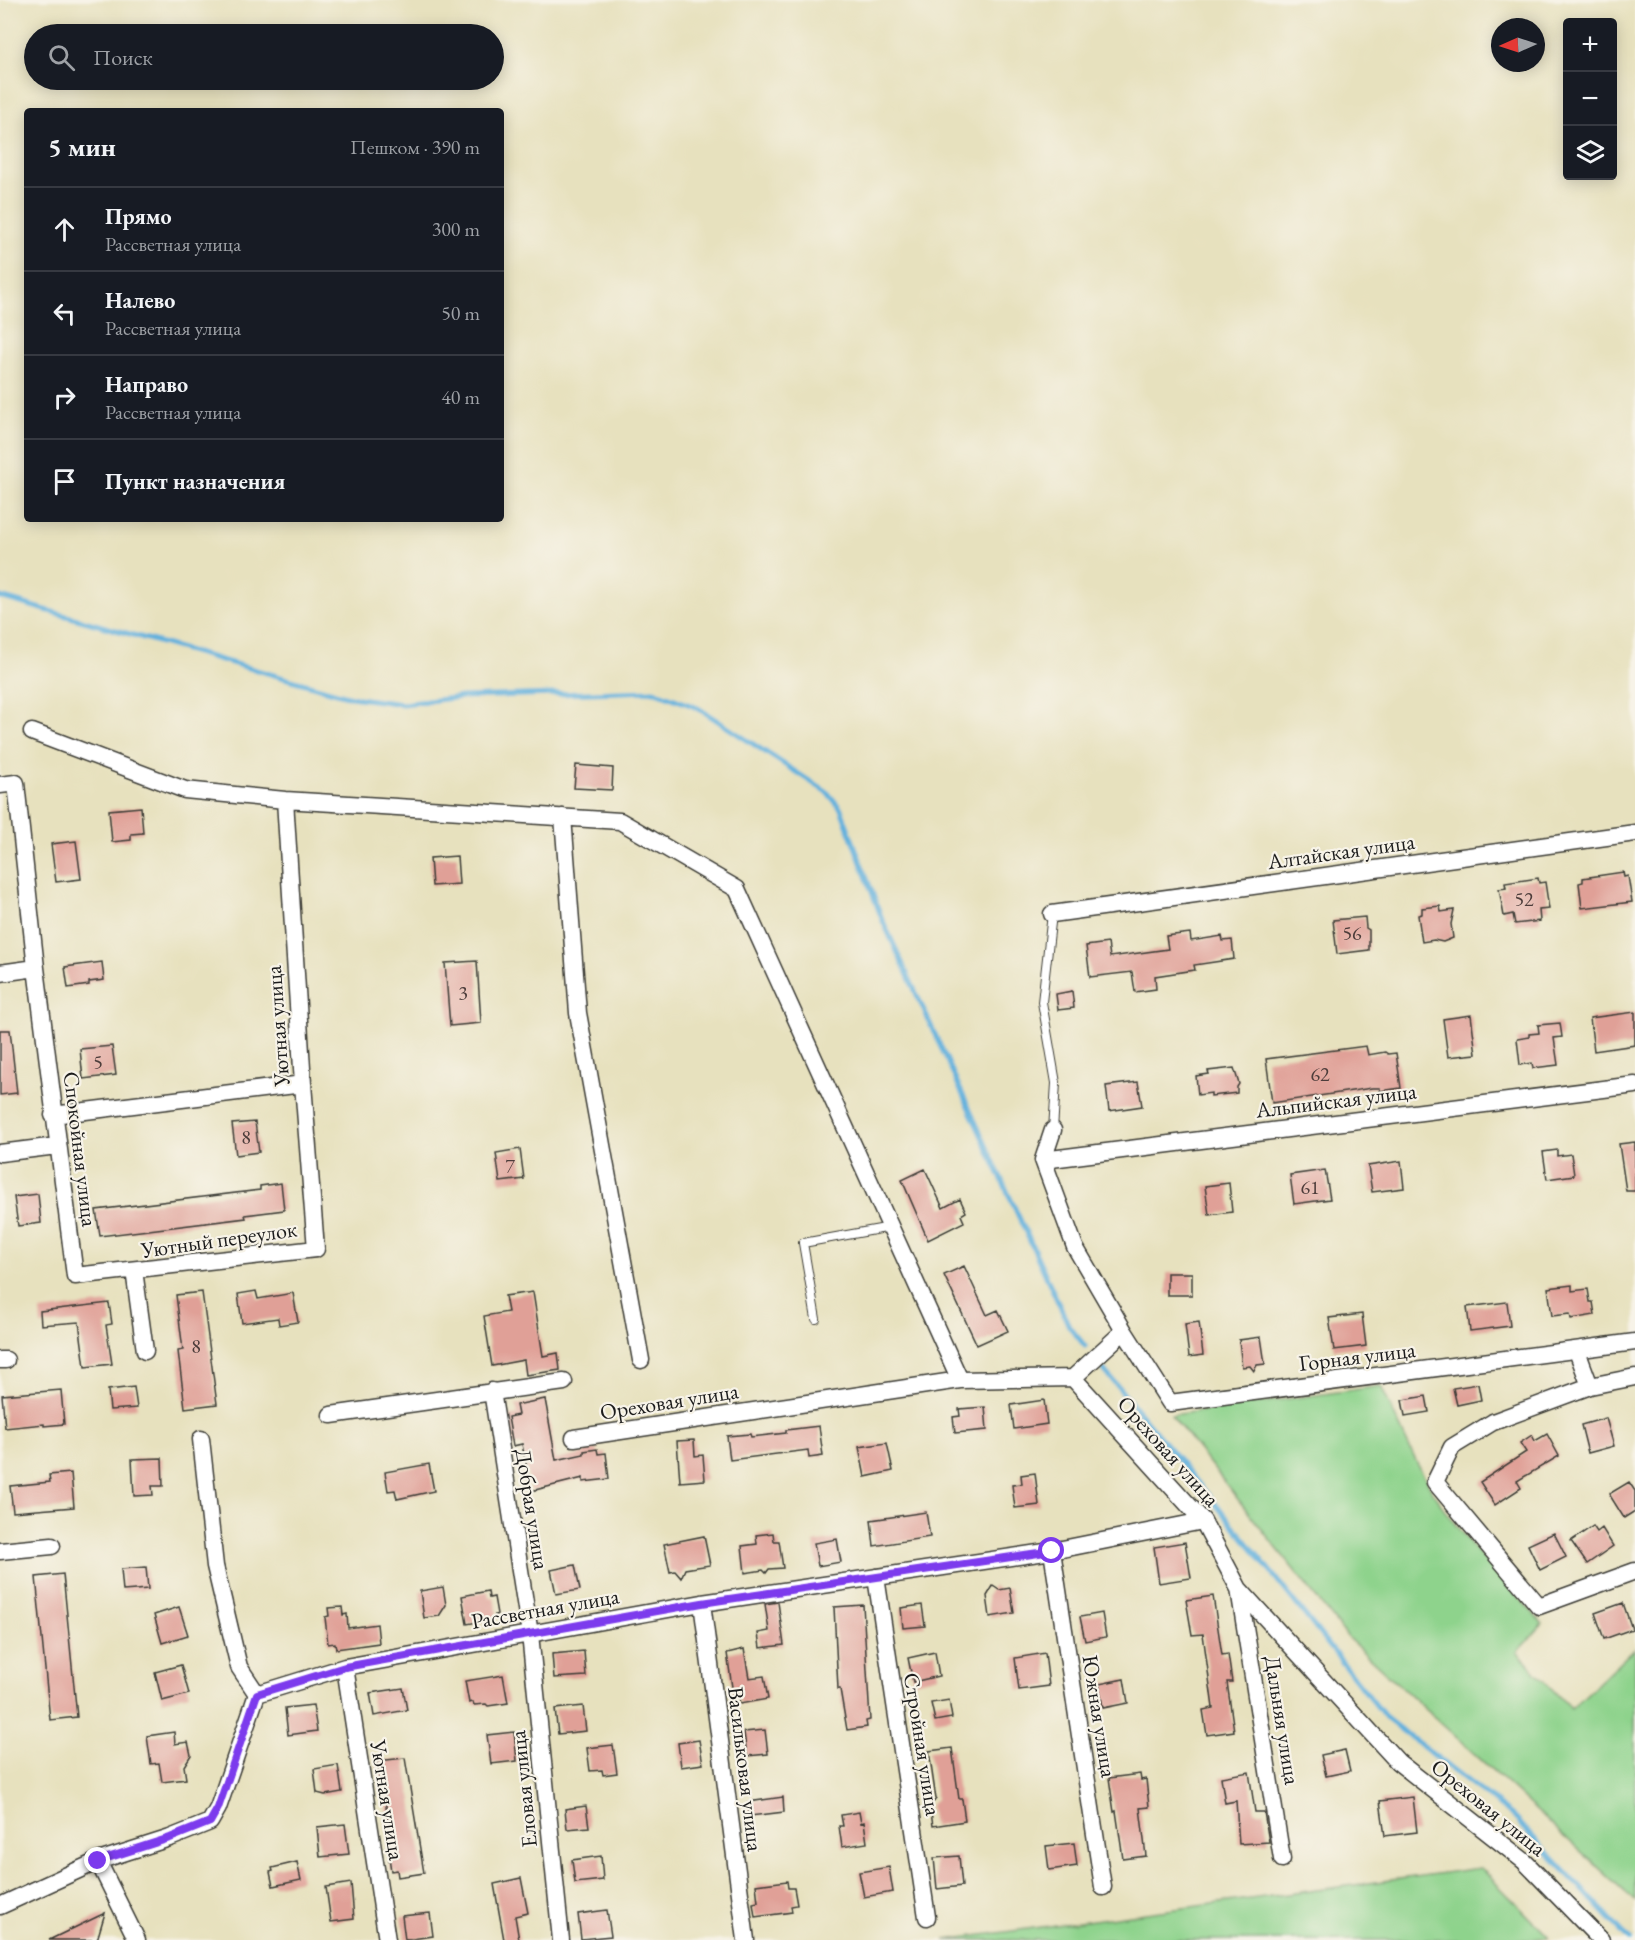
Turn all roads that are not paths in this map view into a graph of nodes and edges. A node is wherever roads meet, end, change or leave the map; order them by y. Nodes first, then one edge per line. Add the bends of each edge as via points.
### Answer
1 (32, 732) dead end
2 (8, 784) edge
3 (285, 800) junction
4 (563, 817) junction
5 (1635, 833) edge
6 (1052, 914) joint
7 (36, 968) junction
8 (0, 973) edge
9 (303, 1084) junction
10 (1635, 1084) edge
11 (53, 1115) junction
12 (1053, 1130) joint
13 (57, 1146) junction
14 (0, 1153) edge
15 (1043, 1160) junction
16 (891, 1227) junction
17 (316, 1249) joint
18 (134, 1270) junction
19 (816, 1319) dead end
20 (1124, 1331) junction
21 (1635, 1342) edge
22 (145, 1351) dead end
23 (1577, 1351) junction
24 (641, 1360) dead end
25 (1635, 1377) edge
26 (1073, 1378) junction
27 (960, 1380) junction
28 (564, 1382) dead end
29 (1590, 1386) junction
30 (492, 1391) junction
31 (332, 1415) dead end
32 (574, 1438) dead end
33 (201, 1439) dead end
34 (1203, 1521) junction
35 (52, 1546) dead end
36 (0, 1551) edge
37 (1052, 1551) junction
38 (1635, 1571) edge
39 (876, 1577) junction
40 (1239, 1589) junction
41 (702, 1603) junction
42 (530, 1634) junction
43 (345, 1667) junction
44 (257, 1694) junction
45 (1282, 1859) dead end
46 (98, 1861) junction
47 (1103, 1887) dead end
48 (0, 1906) edge
49 (927, 1917) dead end
50 (137, 1940) edge
51 (387, 1940) edge
52 (561, 1940) edge
53 (746, 1940) edge
54 (1601, 1940) edge

1 - 3 street via 184,790
2 - 7 street, Спокойная улица
3 - 4 street
3 - 9 street, Уютная улица
4 - 16 street via 620,820 737,889
4 - 24 street via 578,1013
5 - 6 street, Алтайская улица
6 - 12 lane via 1042,1002 1056,1083
7 - 8 street
7 - 11 street, Спокойная улица
9 - 11 street
9 - 17 street, Уютная улица
10 - 15 street, Альпийская улица
11 - 13 street, Спокойная улица
12 - 15 street
13 - 14 street
13 - 18 street, Спокойная улица via 75,1276
15 - 20 street via 1075,1247
16 - 19 lane via 803,1243
16 - 27 street
17 - 18 street, Уютный переулок
18 - 22 street, Уютный переулок
20 - 23 street, Горная улица via 1170,1403
20 - 26 street
21 - 23 street, Горная улица
23 - 29 street
25 - 29 street
26 - 27 street, Ореховая улица
26 - 34 street, Ореховая улица
27 - 32 street, Ореховая улица
28 - 30 street
29 - 38 street via 1493,1422 1452,1447 1435,1482 1539,1606
30 - 31 street
30 - 42 street, Добрая улица
33 - 44 street via 215,1566 239,1667
34 - 37 street, Рассветная улица
34 - 40 street, Ореховая улица
35 - 36 street
37 - 39 street, Рассветная улица
37 - 47 street, Южная улица
39 - 41 street, Рассветная улица
39 - 49 street, Стройная улица
40 - 45 street, Дальняя улица
40 - 54 street, Ореховая улица via 1398,1762 1524,1861
41 - 42 street, Рассветная улица
41 - 53 street, Васильковая улица
42 - 43 street, Рассветная улица
42 - 52 street, Еловая улица
43 - 44 street, Рассветная улица
43 - 51 street, Уютная улица
44 - 46 street via 210,1822
46 - 48 street
46 - 50 street

